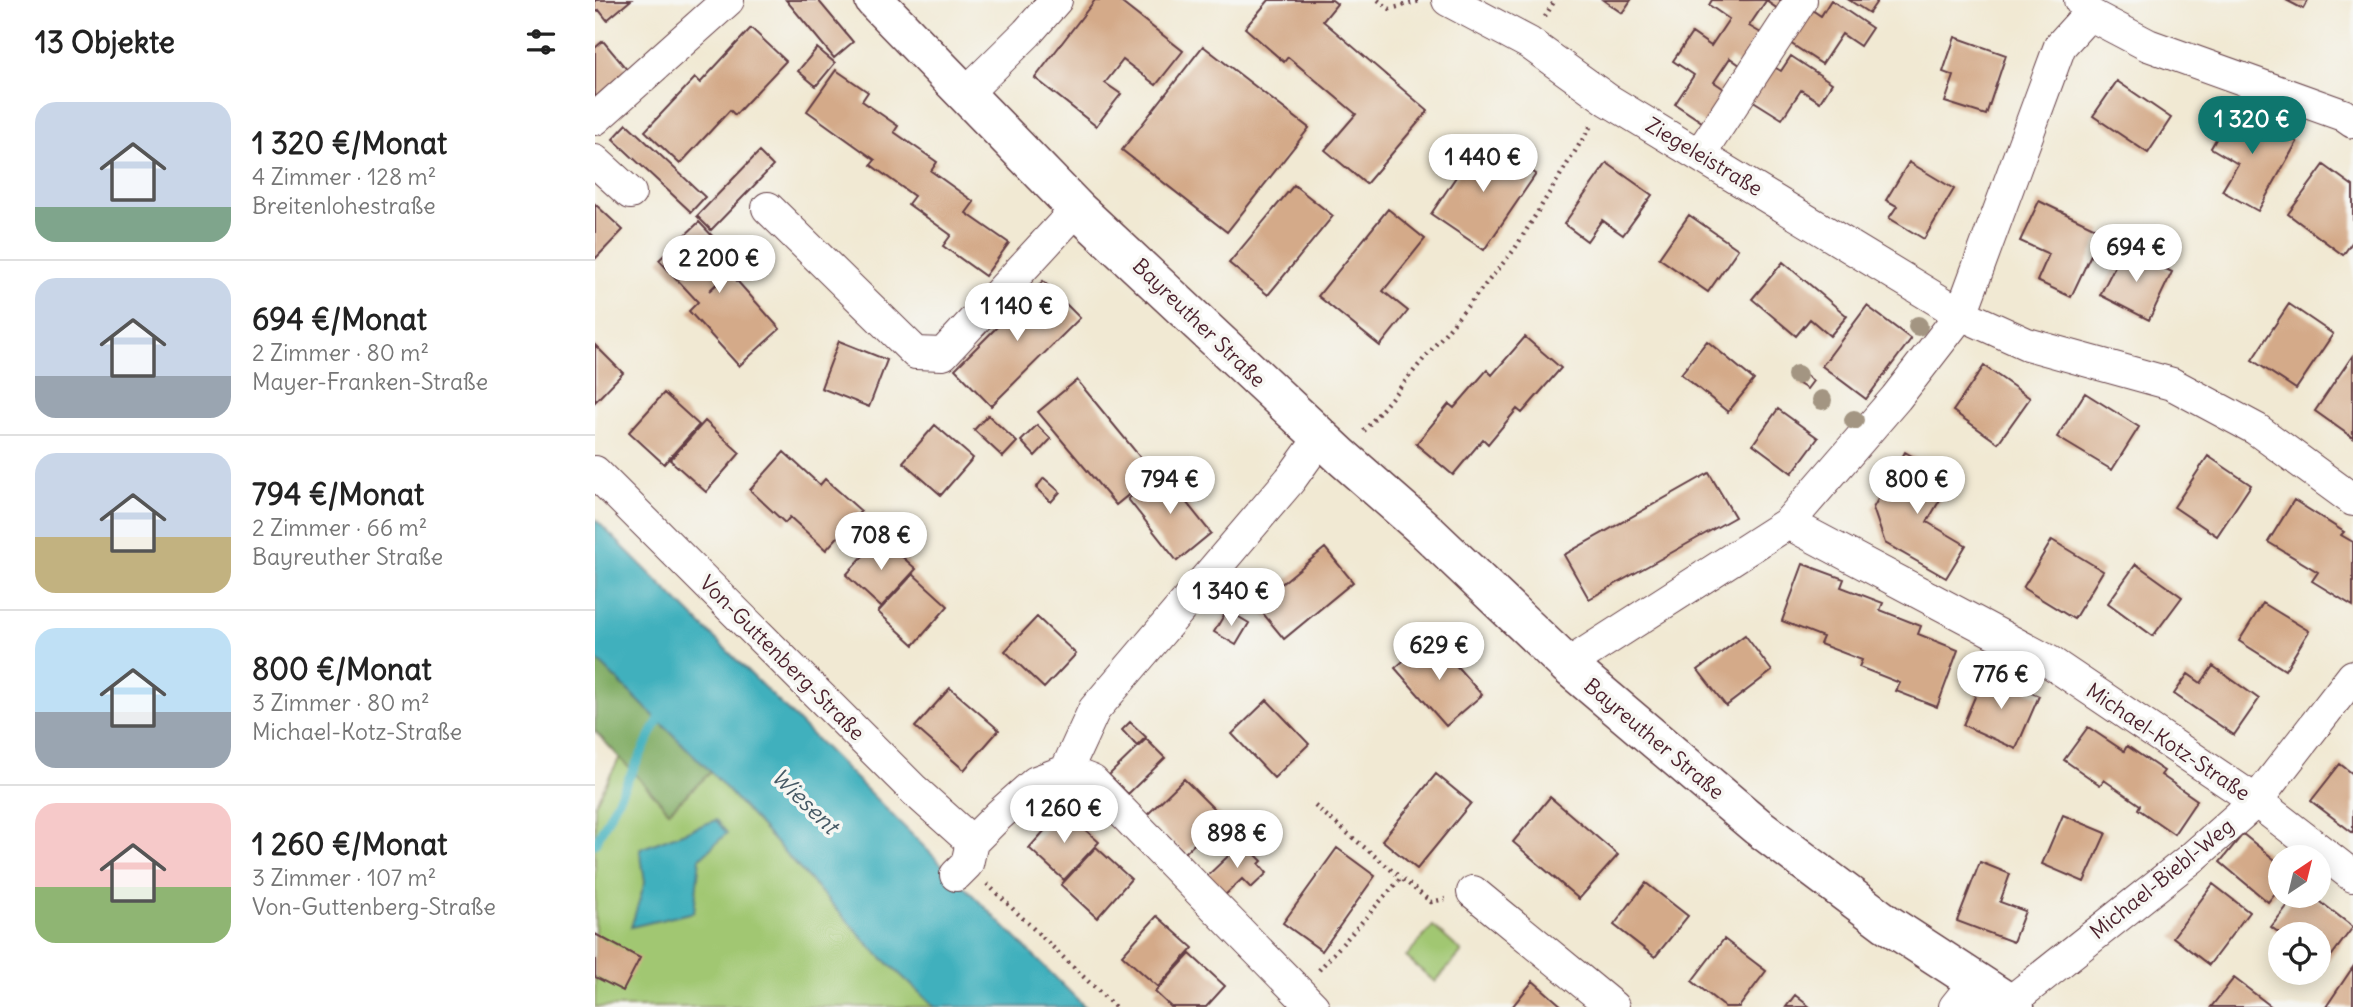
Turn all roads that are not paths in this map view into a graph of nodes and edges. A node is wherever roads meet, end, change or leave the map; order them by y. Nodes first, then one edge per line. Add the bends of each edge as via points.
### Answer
1 (728, 0) edge
2 (874, 0) edge
3 (1056, 0) edge
4 (1448, 0) edge
5 (1801, 0) edge
6 (2085, 7) edge
7 (964, 95) junction
8 (595, 119) edge
9 (2353, 122) edge
10 (1700, 154) junction
11 (595, 161) edge
12 (630, 193) dead end
13 (768, 208) dead end
14 (1077, 209) junction
15 (1961, 314) junction
16 (1331, 447) junction
17 (595, 472) edge
18 (2353, 500) edge
19 (1788, 523) junction
20 (1567, 665) junction
21 (2353, 676) edge
22 (1066, 771) junction
23 (2256, 801) junction
24 (2353, 876) edge
25 (1473, 892) road end
26 (1965, 994) edge
27 (1306, 1000) edge
28 (1605, 1004) edge
29 (2012, 1005) edge

1 - 8 street
2 - 7 main road, Bayreuther Straße
3 - 7 street
4 - 10 street, Ziegeleistraße via 1529,43 1608,100
5 - 10 street
6 - 9 street via 2148,46
6 - 15 street via 2060,46
7 - 14 main road, Bayreuther Straße
10 - 15 street, Ziegeleistraße
11 - 12 street
13 - 14 street via 916,353 943,354
14 - 16 main road, Bayreuther Straße
15 - 18 street, Ziegeleistraße via 2027,344 2172,384 2256,429
15 - 19 street
16 - 20 main road, Bayreuther Straße via 1423,527
16 - 22 street via 1290,480 1094,709
17 - 22 street, Von-Guttenberg-Straße via 914,790 965,860 1036,782
19 - 20 street
19 - 23 street, Michael-Kotz-Straße via 2050,662
20 - 26 main road, Bayreuther Straße via 1757,826 1886,923
21 - 23 street, Michael-Biebl-Weg
22 - 27 street via 1092,782
23 - 24 street, Michael-Kotz-Straße
23 - 29 street, Michael-Biebl-Weg
25 - 28 street
26 - 29 main road, Bayreuther Straße

